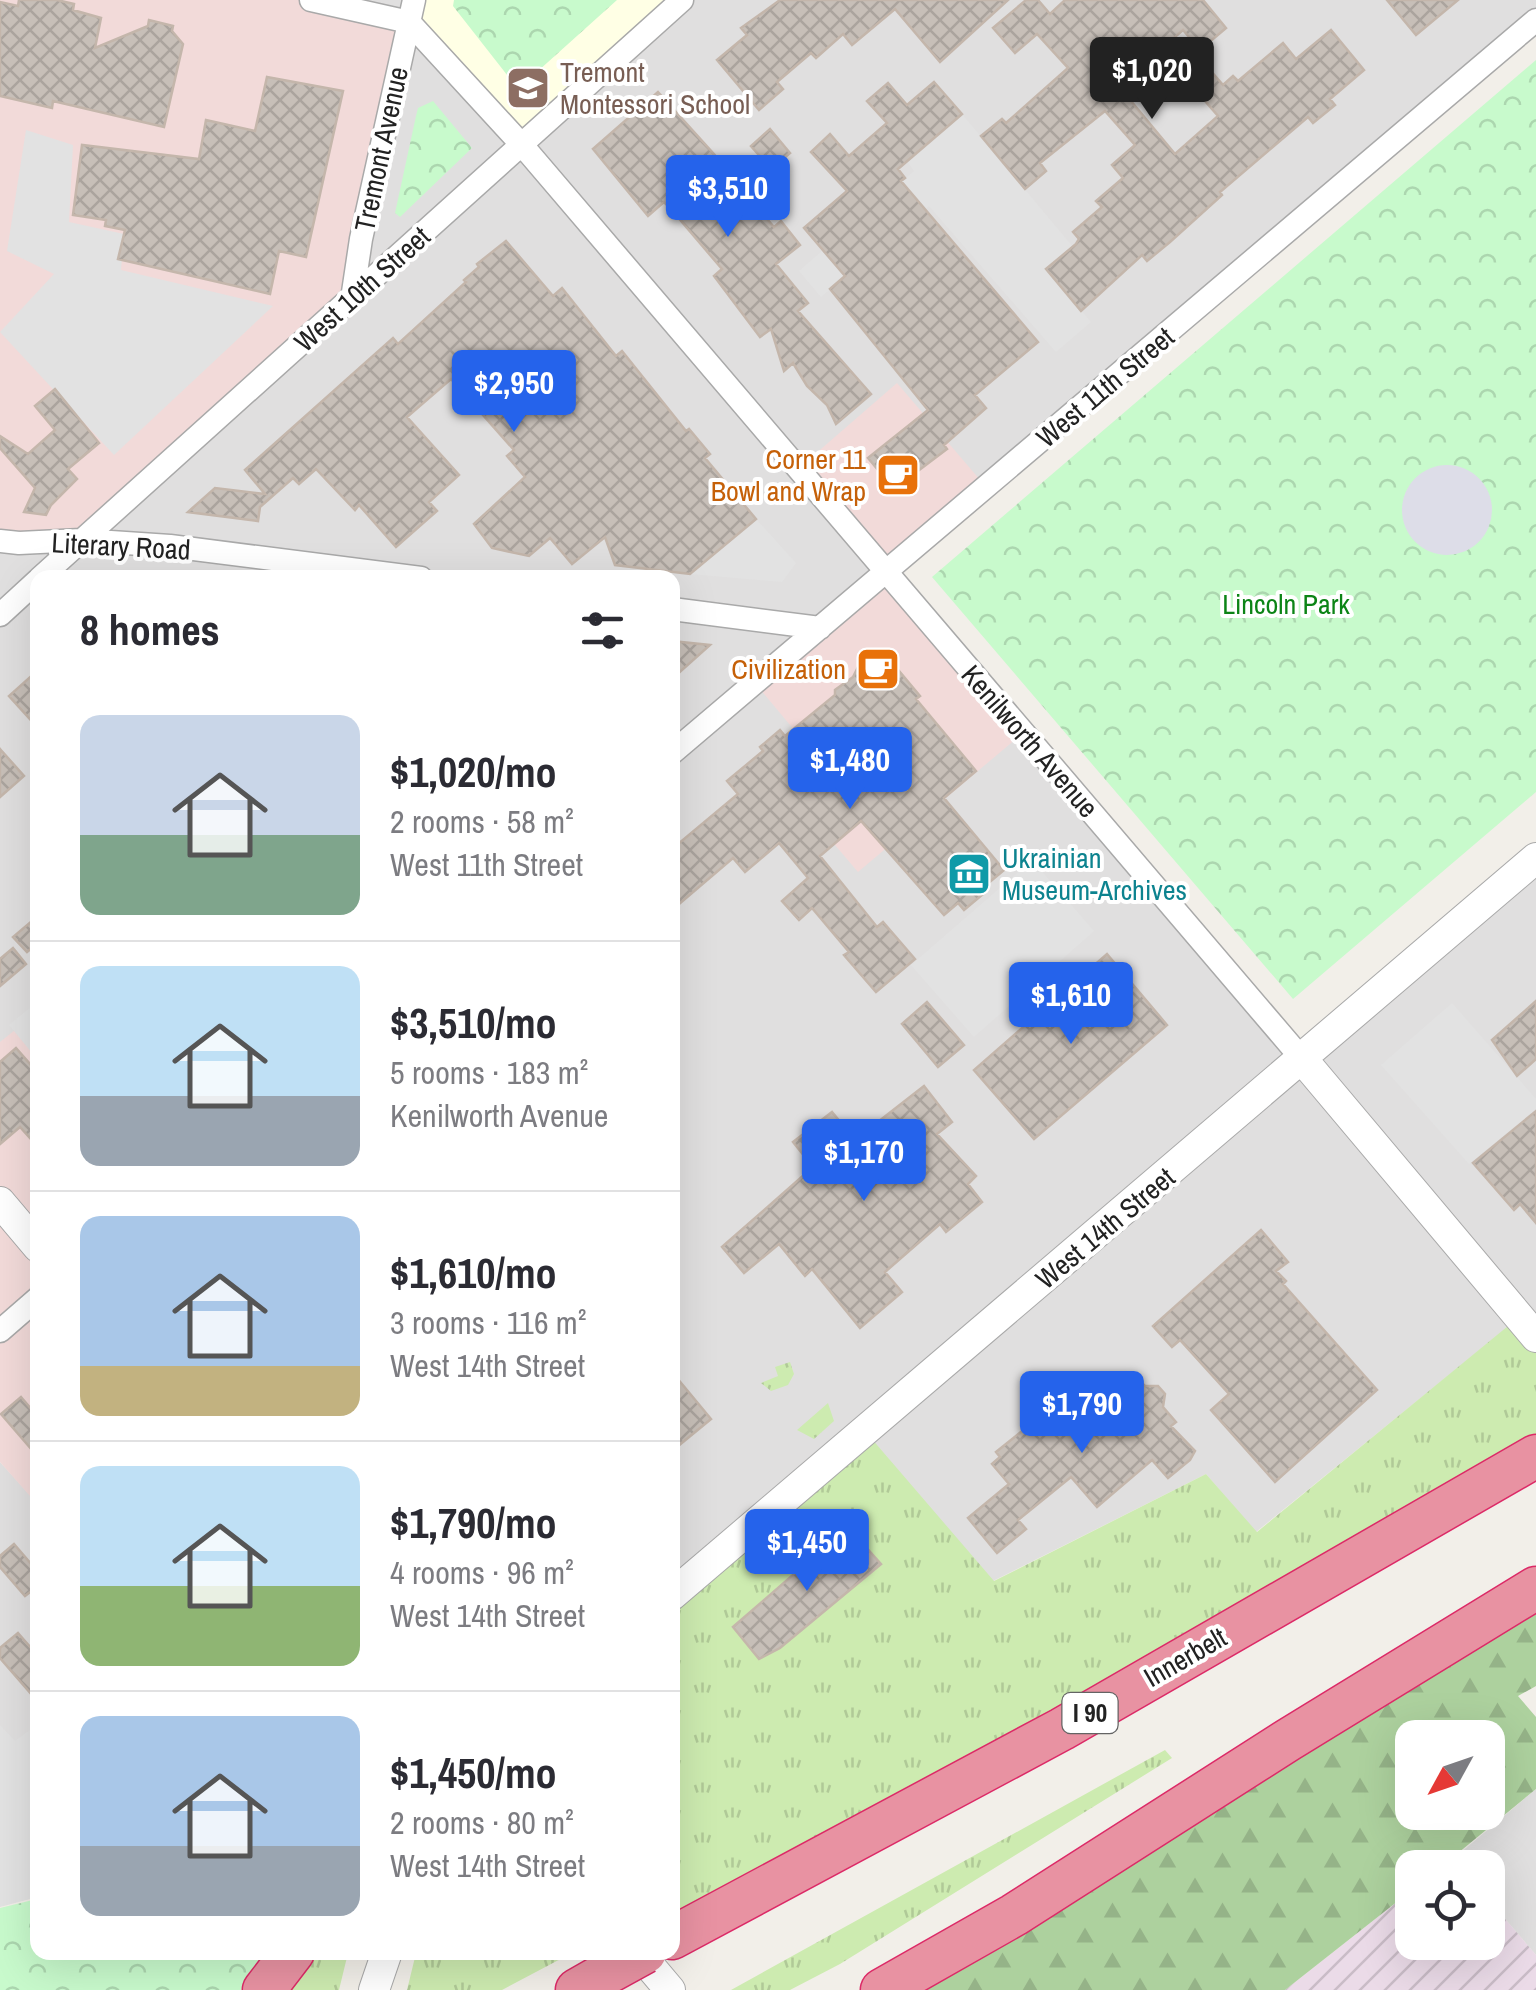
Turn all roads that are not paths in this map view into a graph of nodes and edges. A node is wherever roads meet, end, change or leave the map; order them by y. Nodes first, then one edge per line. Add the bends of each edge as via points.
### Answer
1 (312, 0) edge
2 (682, 0) edge
3 (411, 11) edge
4 (1536, 20) edge
5 (522, 145) junction
6 (352, 299) junction
7 (81, 540) junction
8 (0, 541) edge
9 (49, 570) edge
10 (358, 570) edge
11 (886, 573) junction
12 (30, 587) edge
13 (680, 610) edge
14 (0, 615) edge
15 (820, 628) junction
16 (680, 746) edge
17 (1536, 858) edge
18 (1303, 1060) junction
19 (0, 1202) edge
20 (30, 1238) edge
21 (30, 1305) edge
22 (0, 1332) edge
23 (1536, 1337) edge
24 (1536, 1456) edge
25 (680, 1588) edge
26 (1536, 1588) edge
27 (680, 1933) edge
28 (287, 1960) edge
29 (377, 1960) edge
30 (384, 1960) edge
31 (639, 1960) edge
32 (264, 1990) edge
33 (371, 1990) edge
34 (670, 1990) edge
35 (882, 1990) edge

1 - 3 street
2 - 5 street, West 10th Street
3 - 5 street, Kenilworth Avenue
3 - 6 street, Tremont Avenue
4 - 11 street, West 11th Street
5 - 6 street, West 10th Street
5 - 11 street, Kenilworth Avenue
6 - 7 street, West 10th Street
7 - 8 street, Literary Road
7 - 9 street, West 10th Street
7 - 10 street, Literary Road
11 - 15 street, West 11th Street
11 - 18 street, Kenilworth Avenue
12 - 14 street, West 10th Street
13 - 15 street
15 - 16 street, West 11th Street
17 - 18 street, West 14th Street
18 - 23 street, Kenilworth Avenue
18 - 25 street, West 14th Street
19 - 20 street
21 - 22 street
24 - 27 highway, Innerbelt / I 90 via 1062,1729
26 - 35 highway via 1014,1915
28 - 32 highway
29 - 33 street
30 - 33 street
31 - 34 street

